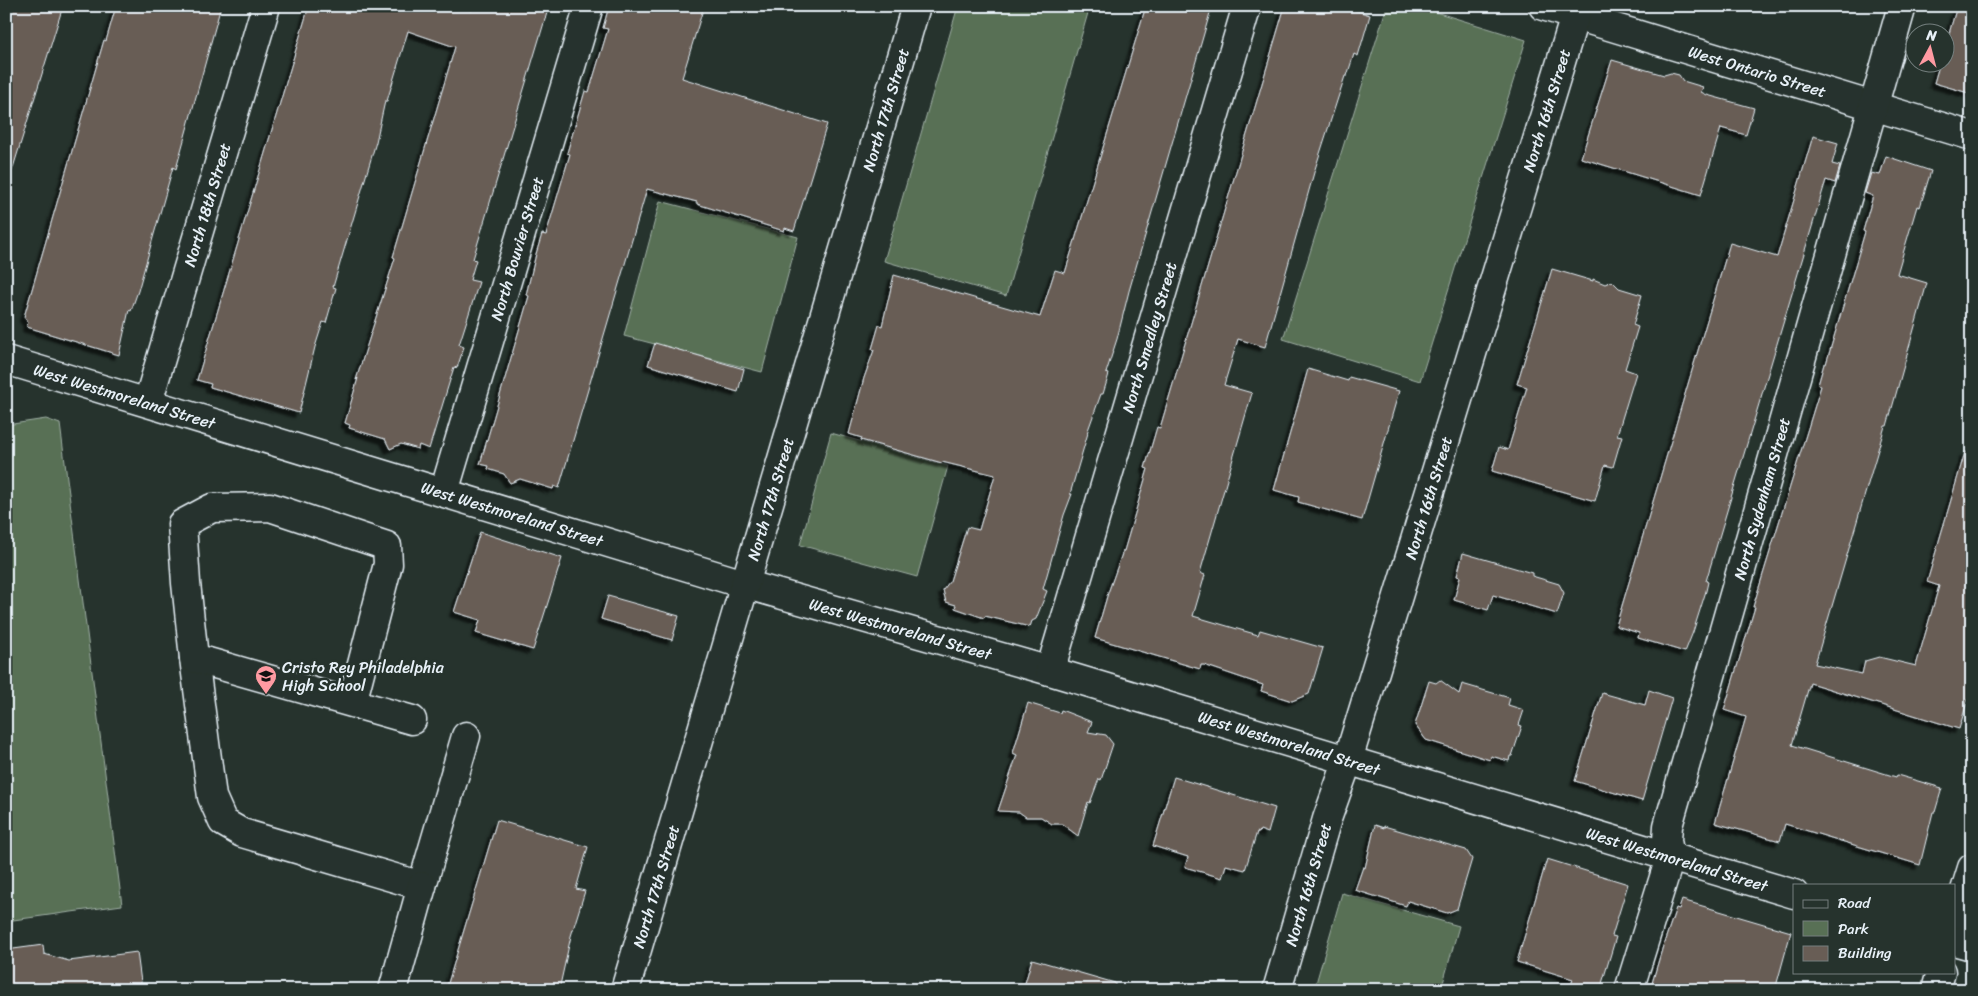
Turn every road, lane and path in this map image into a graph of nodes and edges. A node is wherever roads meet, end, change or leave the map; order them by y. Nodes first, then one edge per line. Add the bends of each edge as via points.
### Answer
1 (266, 6) edge
2 (589, 6) edge
3 (916, 6) edge
4 (1247, 6) edge
5 (1543, 6) edge
6 (1902, 6) edge
7 (1577, 11) edge
8 (1873, 107) junction
9 (1972, 136) edge
10 (6, 360) edge
11 (148, 402) junction
12 (444, 492) junction
13 (744, 584) junction
14 (194, 658) junction
15 (1050, 671) junction
16 (352, 703) junction
17 (412, 720) dead end
18 (466, 736) dead end
19 (1348, 760) junction
20 (1670, 858) junction
21 (1972, 868) edge
22 (422, 886) junction
23 (1793, 894) edge
24 (1956, 920) edge
25 (1956, 942) edge
26 (1972, 946) edge
27 (1940, 974) edge
28 (394, 990) edge
29 (625, 990) edge
30 (1278, 990) edge
31 (1629, 990) edge
32 (1936, 990) edge

1 - 11 street, North 18th Street
2 - 12 street, North Bouvier Street
3 - 13 street, North 17th Street
4 - 15 street, North Smedley Street
5 - 7 street, West Ontario Street
6 - 8 street, North Sydenham Street
7 - 8 street, West Ontario Street
7 - 19 street, North 16th Street
8 - 9 street, West Ontario Street
8 - 20 street, North Sydenham Street via 1668,826 1666,840
10 - 11 street, West Westmoreland Street
11 - 12 street, West Westmoreland Street
12 - 13 street, West Westmoreland Street
13 - 15 street, West Westmoreland Street
13 - 29 street, North 17th Street
14 - 16 street
14 - 16 street via 182,524 212,508 270,508 387,546 388,564
14 - 22 street via 212,797 223,822 242,833
15 - 19 street, West Westmoreland Street
16 - 17 street
18 - 22 street
19 - 20 street, West Westmoreland Street
19 - 30 street, North 16th Street via 1327,819
20 - 23 street, West Westmoreland Street
20 - 31 street, North Sydenham Street
21 - 24 street
22 - 28 street
25 - 26 street
27 - 32 street

